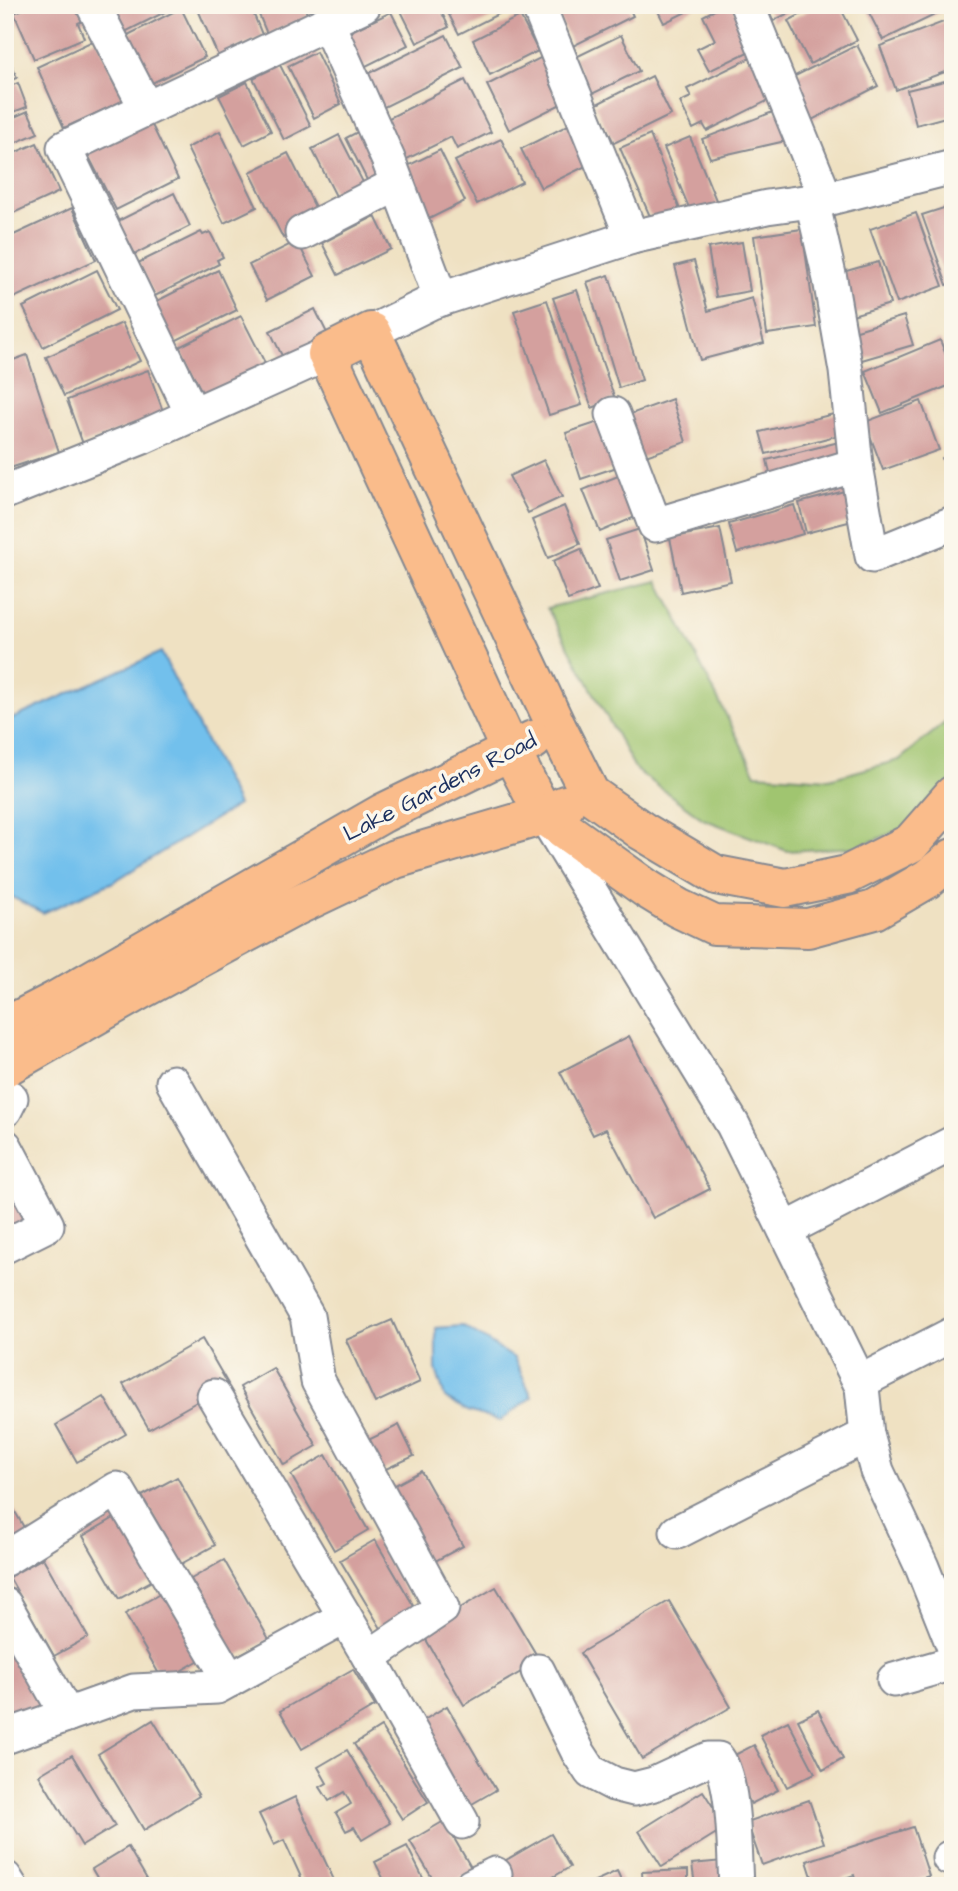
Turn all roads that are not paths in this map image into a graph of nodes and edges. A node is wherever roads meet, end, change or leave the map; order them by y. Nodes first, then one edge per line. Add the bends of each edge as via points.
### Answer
1 (93, 5) edge
2 (364, 5) edge
3 (538, 5) edge
4 (747, 5) edge
5 (327, 22) junction
6 (146, 108) junction
7 (953, 167) edge
8 (397, 184) junction
9 (819, 200) junction
10 (302, 233) dead end
11 (632, 237) junction
12 (441, 299) junction
13 (371, 332) junction
14 (327, 354) junction
15 (613, 414) dead end
16 (193, 415) junction
17 (856, 465) junction
18 (5, 492) edge
19 (953, 523) edge
20 (556, 727) junction
21 (510, 752) junction
22 (590, 794) junction
23 (953, 795) edge
24 (544, 815) junction
25 (953, 859) edge
26 (5, 1027) edge
27 (173, 1082) dead end
28 (7, 1092) edge
29 (953, 1143) edge
30 (5, 1146) edge
31 (785, 1230) junction
32 (5, 1246) edge
33 (953, 1334) edge
34 (860, 1382) junction
35 (214, 1396) dead end
36 (867, 1435) junction
37 (677, 1532) dead end
38 (5, 1559) edge
39 (5, 1605) edge
40 (345, 1617) junction
41 (953, 1645) edge
42 (369, 1657) junction
43 (953, 1663) edge
44 (538, 1671) dead end
45 (230, 1680) junction
46 (894, 1680) dead end
47 (67, 1716) junction
48 (5, 1737) edge
49 (461, 1822) dead end
50 (5, 1878) edge
51 (10, 1886) edge
52 (736, 1886) edge

1 - 6 street
2 - 5 street
3 - 11 street
4 - 9 street
5 - 6 street
5 - 8 street
6 - 16 street via 64,148
7 - 9 street
8 - 10 street
8 - 12 street
9 - 11 street
9 - 17 street
11 - 12 street
12 - 13 street
13 - 14 main road
13 - 20 main road
14 - 16 street
14 - 21 main road
15 - 17 street via 655,525
16 - 18 street
17 - 19 street via 872,556
20 - 21 main road, Lake Gardens Road
20 - 22 main road, Lake Gardens Road
21 - 24 main road
21 - 26 main road, Lake Gardens Road via 383,813
22 - 23 main road, Lake Gardens Road via 716,875 785,888 847,875 911,844
22 - 24 main road, Lake Gardens Road
24 - 25 main road via 647,889 714,925 808,928 874,910
24 - 28 main road, Lake Gardens Road via 395,859 296,906 140,990
24 - 31 street via 733,1125
27 - 42 street via 306,1316 318,1381 442,1608
29 - 31 street
30 - 32 street via 47,1225
31 - 34 street
33 - 34 street
34 - 36 street
35 - 40 street
36 - 37 street
36 - 41 street via 877,1471
38 - 45 street via 117,1489
39 - 47 street
40 - 42 street
40 - 45 street
42 - 49 street
43 - 46 street
44 - 52 street via 585,1762 592,1772 614,1784 634,1789 718,1759 730,1794
45 - 47 street via 217,1687 134,1691
47 - 48 street
50 - 51 street

